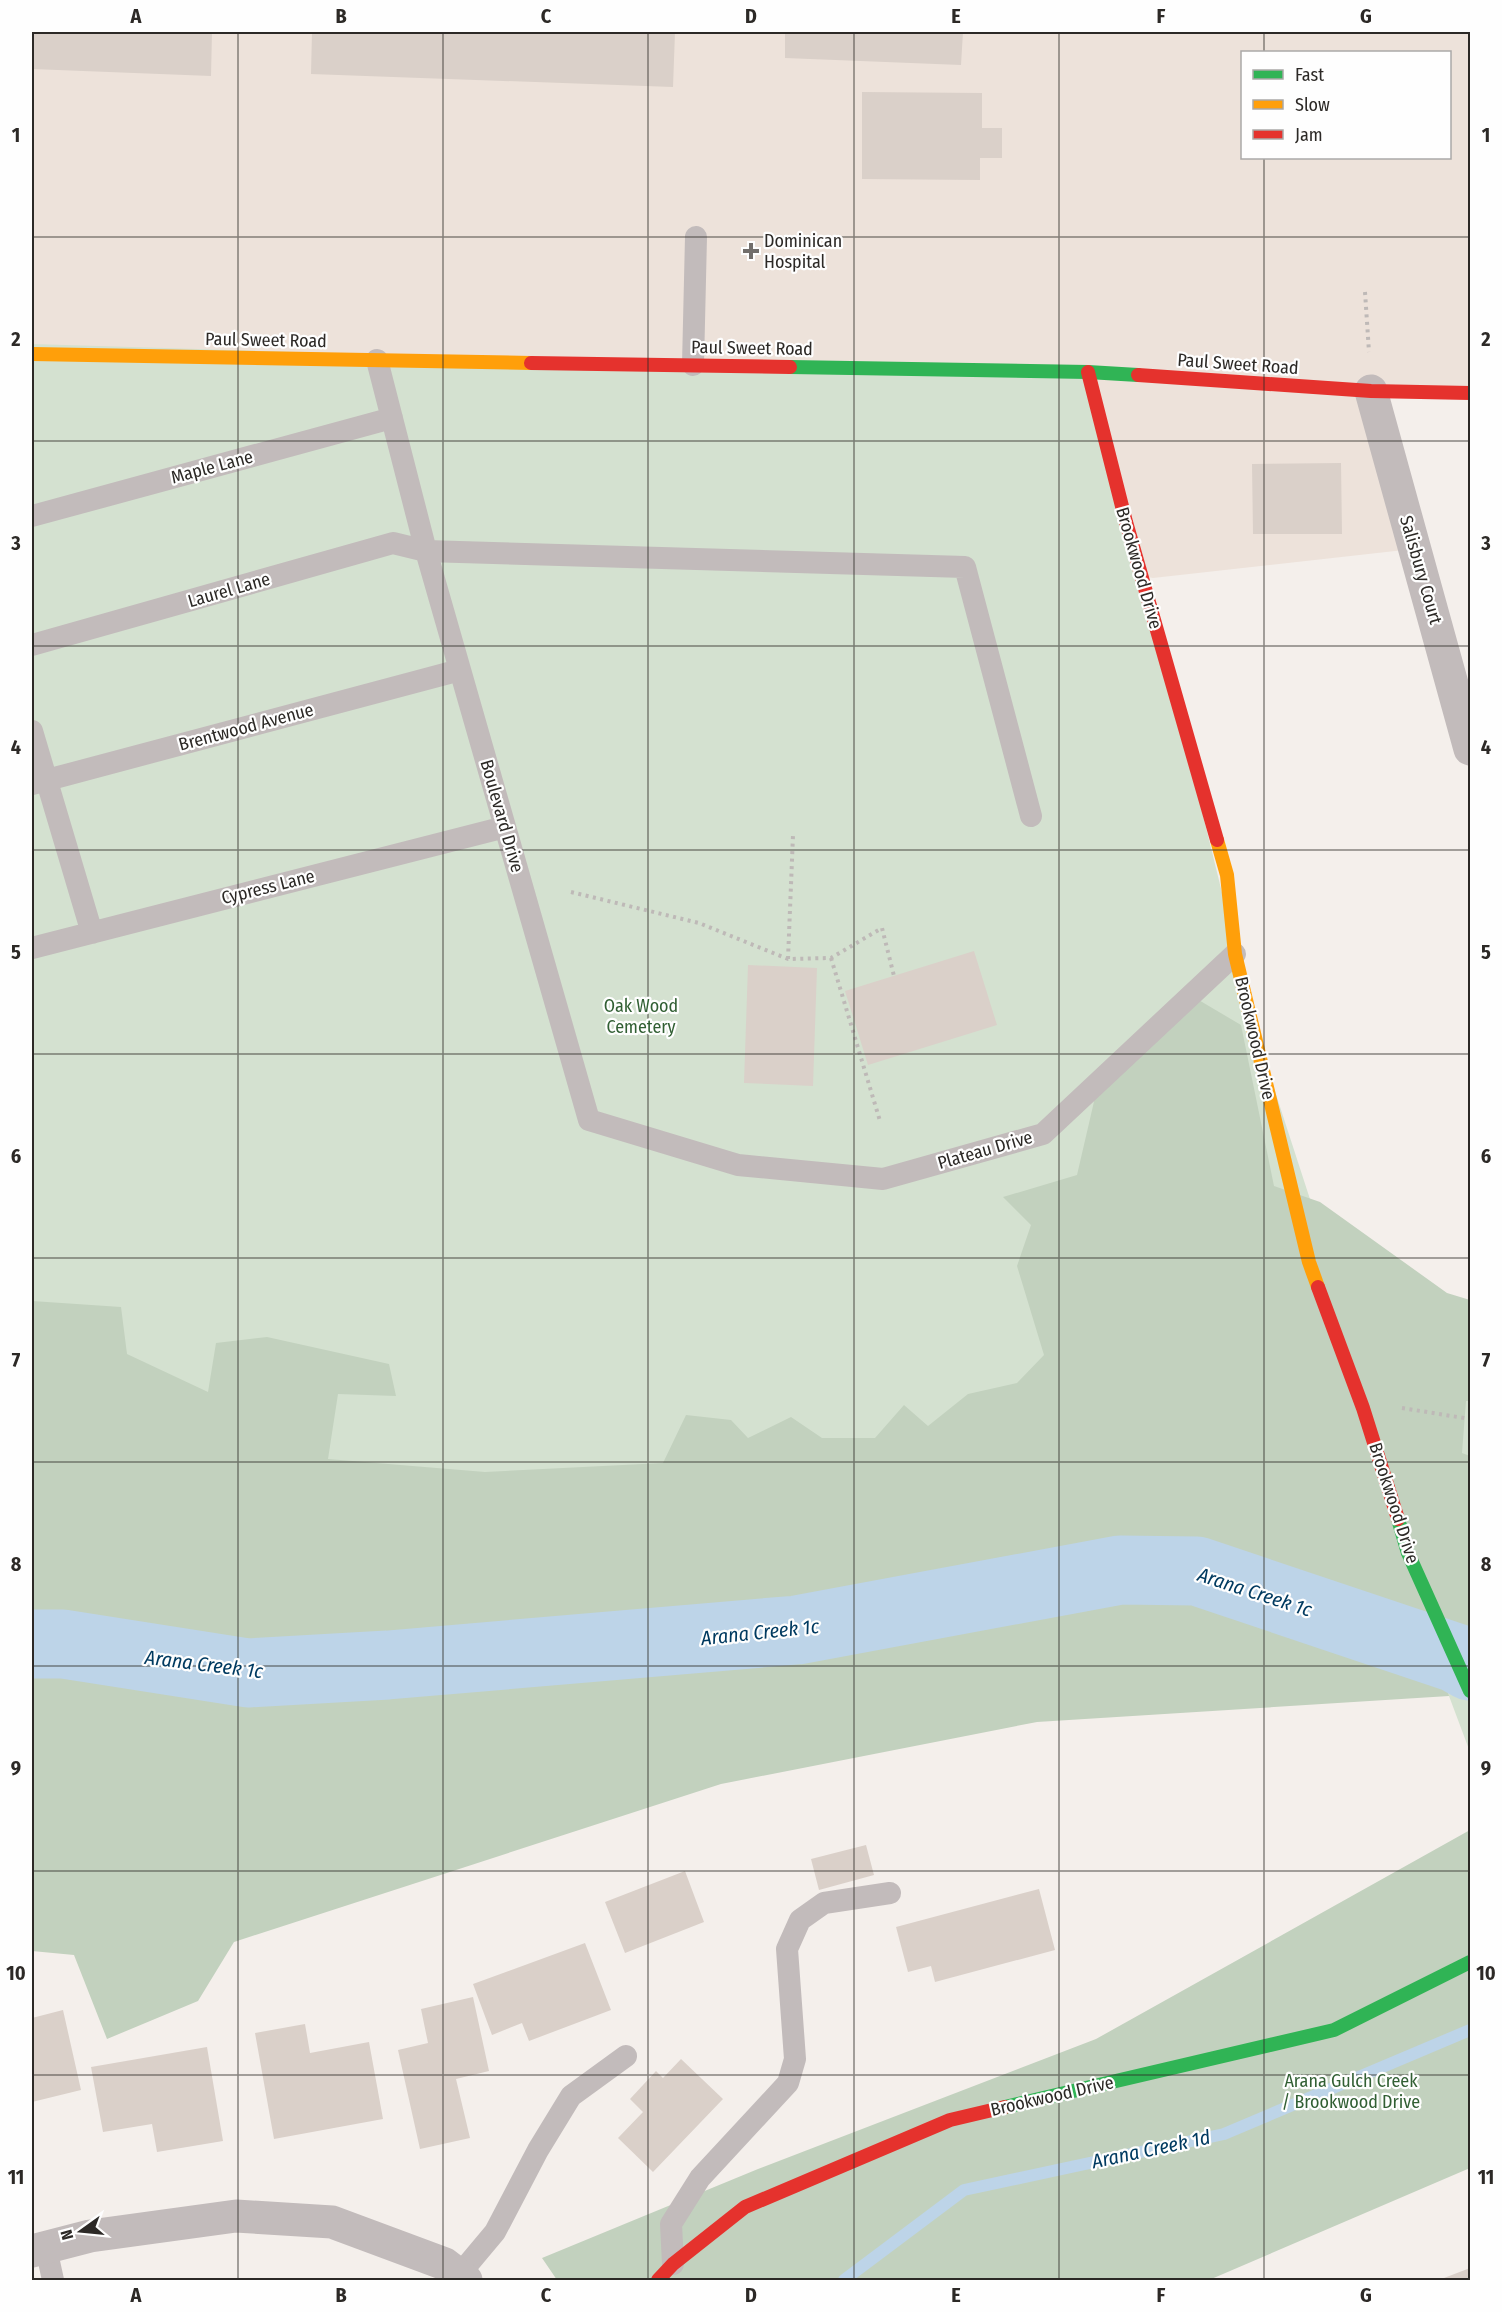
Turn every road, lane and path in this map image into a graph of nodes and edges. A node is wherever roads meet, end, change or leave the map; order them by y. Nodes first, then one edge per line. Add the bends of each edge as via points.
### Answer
1 (696, 237) dead end
2 (1365, 292) dead end
3 (1369, 352) dead end
4 (32, 354) edge
5 (377, 360) junction
6 (693, 365) junction
7 (1088, 372) junction
8 (1371, 391) junction
9 (1470, 393) edge
10 (392, 418) junction
11 (32, 516) edge
12 (426, 550) junction
13 (32, 645) edge
14 (460, 670) junction
15 (32, 731) edge
16 (1470, 749) edge
17 (39, 782) edge
18 (1031, 816) dead end
19 (505, 827) junction
20 (793, 835) dead end
21 (571, 892) dead end
22 (92, 933) junction
23 (32, 948) edge
24 (1235, 954) junction
25 (831, 958) junction
26 (788, 959) junction
27 (894, 976) dead end
28 (880, 1121) dead end
29 (738, 1165) joint
30 (1363, 1408) junction
31 (1470, 1419) edge
32 (1470, 1691) edge
33 (890, 1893) dead end
34 (1470, 1962) edge
35 (626, 2056) dead end
36 (39, 2249) edge
37 (665, 2272) edge
38 (463, 2278) edge
39 (53, 2280) edge

1 - 6 lane
2 - 3 path
4 - 5 street, Paul Sweet Road
5 - 6 street, Paul Sweet Road
5 - 10 lane, Boulevard Drive
6 - 7 street, Paul Sweet Road
7 - 8 street, Paul Sweet Road
7 - 24 street, Brookwood Drive via 1126,522 1227,875
8 - 9 street, Paul Sweet Road
8 - 16 street, Salisbury Court
10 - 11 lane, Maple Lane
10 - 12 lane, Boulevard Drive
12 - 13 lane, Laurel Lane via 393,543
12 - 14 lane, Boulevard Drive
12 - 18 lane, Laurel Lane via 965,567
14 - 17 lane, Brentwood Avenue
14 - 19 lane, Boulevard Drive
15 - 17 lane
17 - 22 lane
19 - 22 lane, Cypress Lane
19 - 29 lane, Boulevard Drive via 589,1120
20 - 26 path
21 - 26 path via 699,923
22 - 23 lane, Cypress Lane
24 - 29 lane, Plateau Drive via 1043,1134 883,1179
24 - 30 street, Brookwood Drive via 1309,1262
25 - 26 path
25 - 27 path via 882,928
25 - 28 path
30 - 31 path via 1382,1405
30 - 32 street, Brookwood Drive via 1408,1553
33 - 37 lane via 824,1903 800,1920 787,1949 795,2059 788,2083 700,2178 671,2224
34 - 37 street, Brookwood Drive via 1334,2030 950,2120 745,2207
35 - 38 lane via 571,2096 495,2232
36 - 38 street via 90,2236 236,2216 332,2222 445,2264
36 - 39 lane

